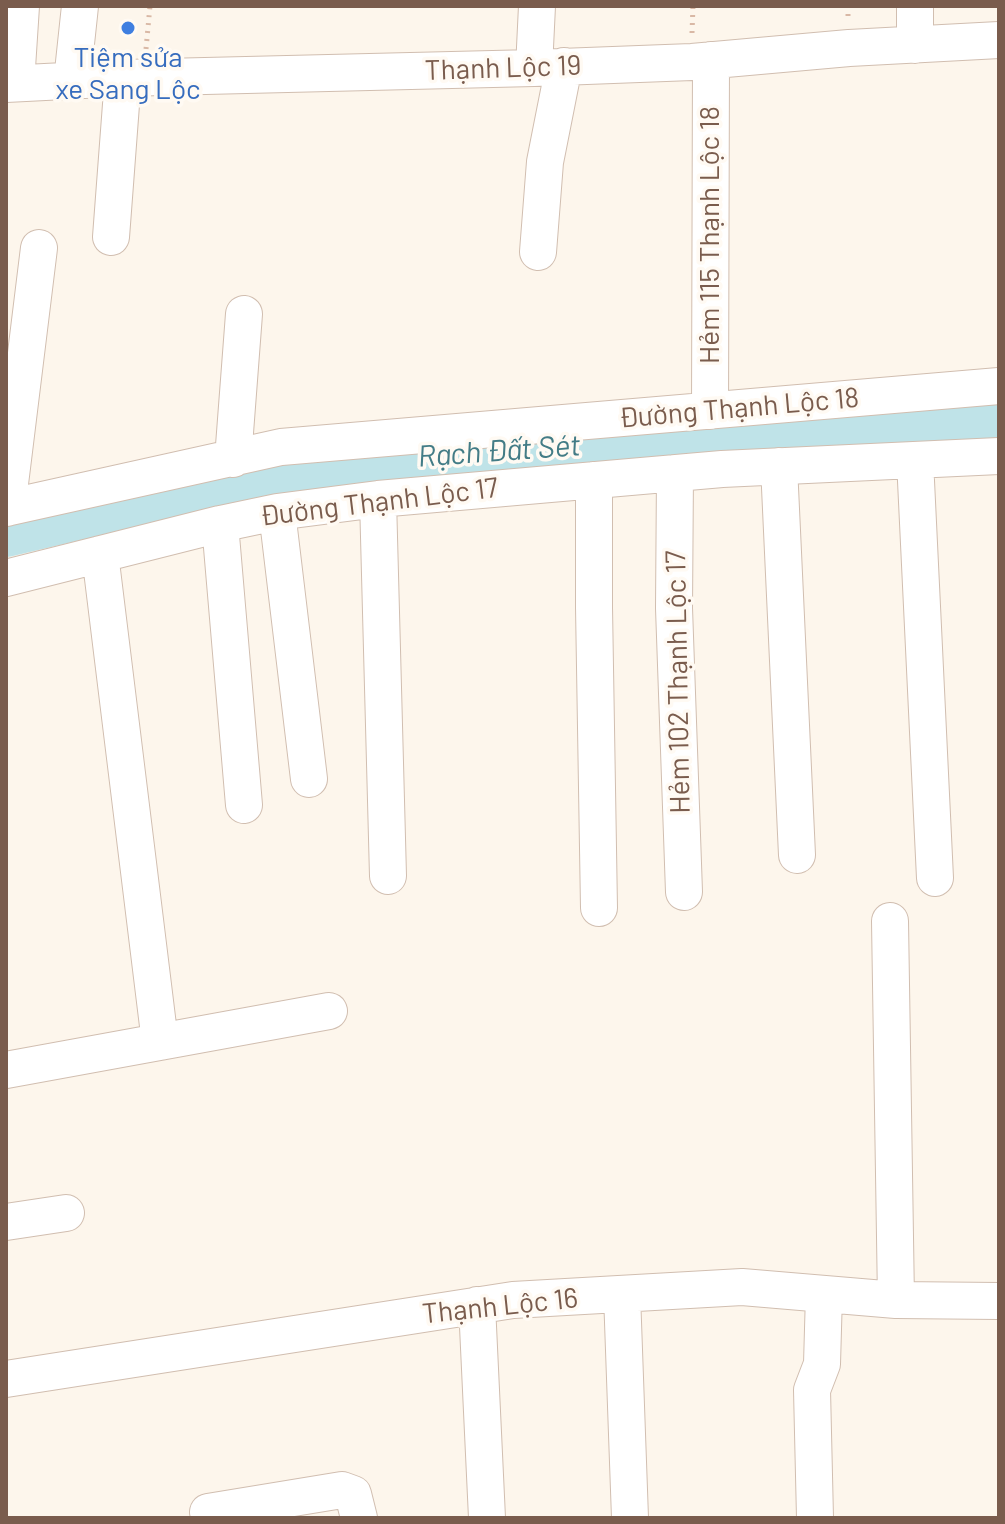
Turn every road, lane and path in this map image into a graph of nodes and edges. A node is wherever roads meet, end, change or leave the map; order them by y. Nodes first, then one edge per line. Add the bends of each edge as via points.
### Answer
1 (21, 6) edge
2 (80, 6) edge
3 (150, 6) edge
4 (537, 6) edge
5 (915, 6) edge
6 (999, 40) edge
7 (915, 45) junction
8 (711, 60) junction
9 (549, 67) junction
10 (133, 78) junction
11 (72, 81) junction
12 (11, 84) edge
13 (111, 237) dead end
14 (39, 248) dead end
15 (538, 252) dead end
16 (244, 314) dead end
17 (999, 386) edge
18 (710, 411) junction
19 (999, 456) edge
20 (233, 459) junction
21 (915, 460) junction
22 (779, 466) junction
23 (675, 473) junction
24 (594, 480) junction
25 (378, 499) junction
26 (7, 508) edge
27 (277, 512) junction
28 (220, 524) junction
29 (100, 554) junction
30 (6, 578) edge
31 (309, 779) dead end
32 (244, 805) dead end
33 (797, 855) dead end
34 (388, 876) dead end
35 (935, 878) dead end
36 (684, 892) dead end
37 (599, 908) dead end
38 (890, 921) dead end
39 (329, 1011) dead end
40 (160, 1042) junction
41 (6, 1070) edge
42 (66, 1213) dead end
43 (6, 1222) edge
44 (622, 1294) junction
45 (824, 1294) junction
46 (896, 1300) junction
47 (999, 1301) edge
48 (477, 1305) junction
49 (6, 1379) edge
50 (200, 1516) edge
51 (359, 1518) edge
52 (487, 1518) edge
53 (630, 1518) edge
54 (815, 1518) edge

1 - 12 street
2 - 11 street
3 - 10 path
4 - 9 street
5 - 7 street
6 - 7 street, Thạnh Lộc 19
7 - 8 street, Thạnh Lộc 19
8 - 9 street, Thạnh Lộc 19
8 - 18 street, Hẻm 115 Thạnh Lộc 18
9 - 10 street, Thạnh Lộc 19
9 - 15 street
10 - 11 street, Thạnh Lộc 19
10 - 13 street
11 - 12 street, Thạnh Lộc 19
14 - 26 street
16 - 20 street
17 - 18 street, Đường Thạnh Lộc 18
18 - 20 street, Đường Thạnh Lộc 18 via 281,447
19 - 21 street, Đường Thạnh Lộc 17
20 - 26 street, Đường Thạnh Lộc 18
21 - 22 street, Đường Thạnh Lộc 17
21 - 35 street
22 - 23 street, Đường Thạnh Lộc 17
22 - 33 street
23 - 24 street, Đường Thạnh Lộc 17
23 - 36 street, Hẻm 102 Thạnh Lộc 17
24 - 25 street, Đường Thạnh Lộc 17
24 - 37 street
25 - 27 street, Đường Thạnh Lộc 17
25 - 34 street
27 - 28 street, Đường Thạnh Lộc 17
27 - 31 street
28 - 29 street, Đường Thạnh Lộc 17
28 - 32 street
29 - 30 street, Đường Thạnh Lộc 17
29 - 40 street
38 - 46 street
39 - 40 street
40 - 41 street
42 - 43 street
44 - 45 street, Thạnh Lộc 16 via 742,1287
44 - 48 street, Thạnh Lộc 16
44 - 53 street
45 - 46 street, Thạnh Lộc 16
45 - 54 street via 822,1364 812,1390
46 - 47 street, Thạnh Lộc 16
48 - 49 street, Thạnh Lộc 16
48 - 52 street
50 - 51 street via 342,1490 353,1494

